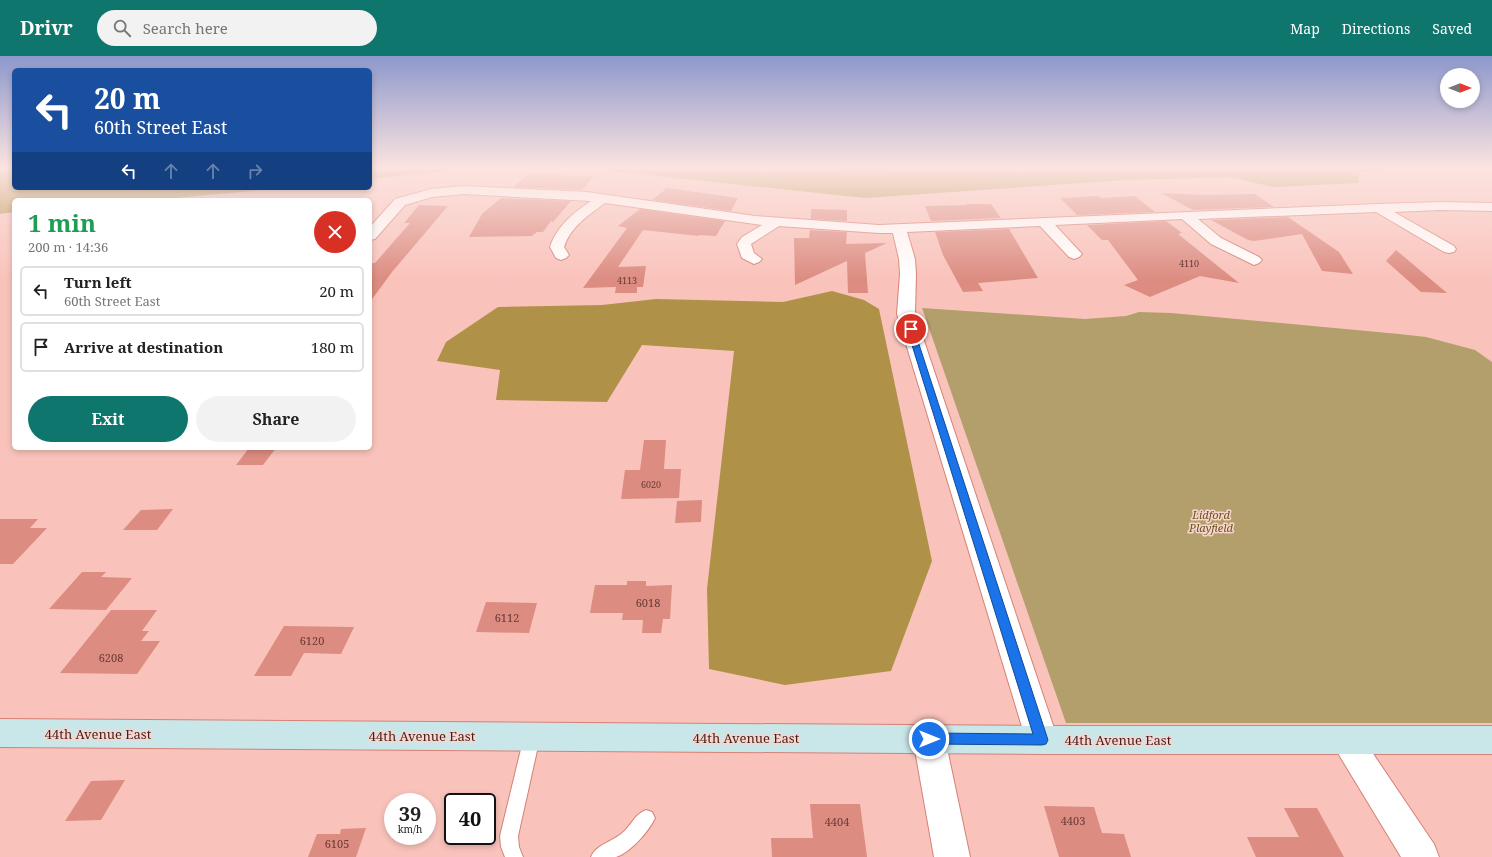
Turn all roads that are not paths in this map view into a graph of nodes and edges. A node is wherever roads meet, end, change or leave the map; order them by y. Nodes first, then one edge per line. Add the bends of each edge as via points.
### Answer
1 (397, 205) edge
2 (593, 205) edge
3 (656, 205) edge
4 (1492, 207) edge
5 (1378, 208) junction
6 (1185, 215) junction
7 (1043, 221) junction
8 (776, 222) junction
9 (899, 229) junction
10 (372, 234) edge
11 (1449, 249) dead end
12 (1074, 254) dead end
13 (561, 255) dead end
14 (754, 259) dead end
15 (1254, 260) dead end
16 (0, 733) edge
17 (532, 736) junction
18 (929, 739) junction
19 (1042, 740) junction
20 (1346, 740) junction
21 (1492, 740) edge
22 (646, 818) dead end
23 (514, 857) edge
24 (600, 857) edge
25 (952, 857) edge
26 (1421, 857) edge

1 - 10 street
2 - 13 street via 574,220 561,236 557,247
3 - 8 street
4 - 5 street
5 - 6 street
5 - 11 street
6 - 7 street
6 - 15 street via 1216,240
7 - 9 street
7 - 12 street
8 - 9 street
8 - 14 street via 744,244 748,255
9 - 19 street via 907,259 906,314
16 - 17 street, 44th Avenue East
17 - 18 street, 44th Avenue East
17 - 23 lane via 509,836
18 - 19 street, 44th Avenue East
18 - 25 street
19 - 20 street, 44th Avenue East
20 - 21 street, 44th Avenue East
20 - 26 street
22 - 24 lane via 628,840

